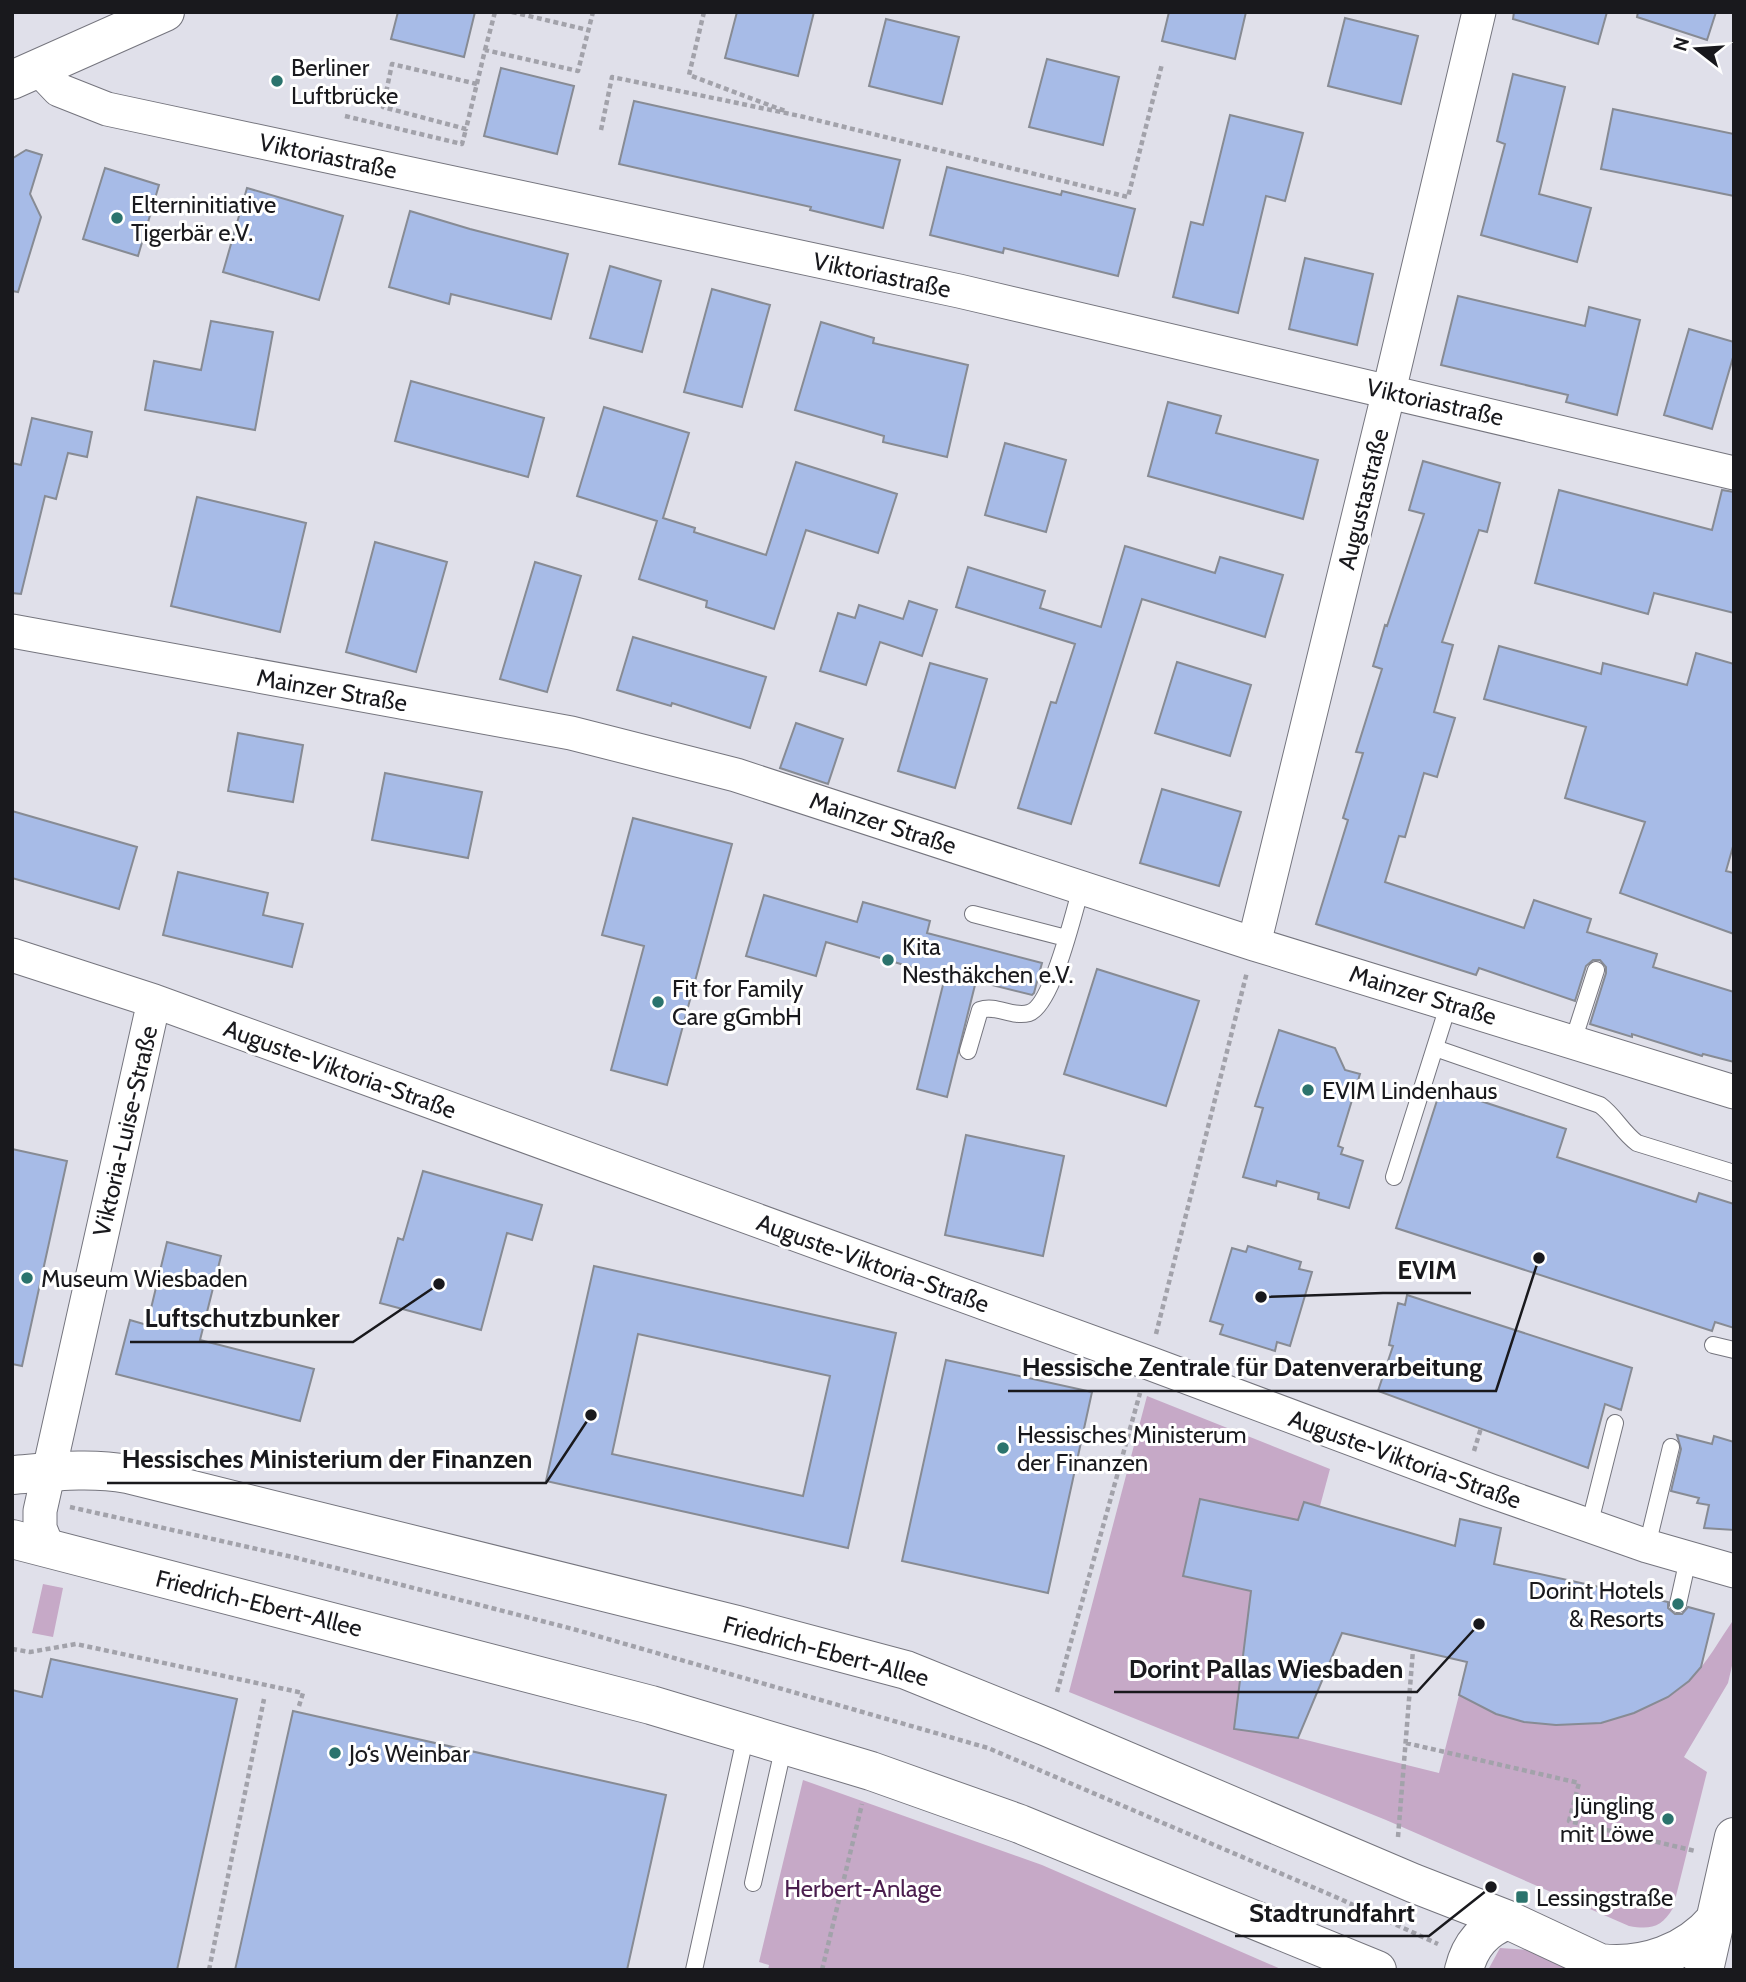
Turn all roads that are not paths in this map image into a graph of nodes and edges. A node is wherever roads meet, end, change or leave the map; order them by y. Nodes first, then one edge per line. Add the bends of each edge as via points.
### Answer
1 (165, 12) edge
2 (1479, 12) edge
3 (25, 74) edge
4 (1390, 391) junction
5 (1734, 473) edge
6 (12, 631) edge
7 (1081, 888) junction
8 (973, 914) dead end
9 (1066, 938) junction
10 (1254, 944) junction
11 (12, 955) edge
12 (1596, 970) dead end
13 (155, 1001) junction
14 (1449, 1003) junction
15 (1573, 1041) junction
16 (1435, 1048) junction
17 (968, 1051) dead end
18 (1734, 1092) edge
19 (1734, 1173) edge
20 (1394, 1177) dead end
21 (1713, 1345) dead end
22 (1734, 1350) edge
23 (1615, 1423) dead end
24 (1671, 1447) dead end
25 (34, 1483) edge
26 (1589, 1526) junction
27 (30, 1544) edge
28 (1647, 1546) junction
29 (1688, 1559) junction
30 (1734, 1571) edge
31 (1678, 1605) dead end
32 (746, 1734) junction
33 (784, 1745) junction
34 (1734, 1837) edge
35 (753, 1883) dead end
36 (1716, 1919) junction
37 (1508, 1920) junction
38 (1466, 1964) edge
39 (1607, 1966) edge
40 (694, 1970) edge
41 (1377, 1970) edge
42 (1704, 1970) edge
43 (1727, 1970) edge

1 - 3 street
2 - 4 street, Augustastraße
3 - 4 street, Viktoriastraße via 107,109 959,291
4 - 5 street, Viktoriastraße
4 - 10 street, Augustastraße
6 - 7 street, Mainzer Straße via 571,733 736,775
7 - 9 lane
7 - 10 street, Mainzer Straße
8 - 9 lane
9 - 17 lane via 1040,1006 1017,1014 988,1007 980,1010
10 - 14 street, Mainzer Straße
11 - 13 street, Auguste-Viktoria-Straße
12 - 15 lane
13 - 25 street, Viktoria-Luise-Straße
13 - 26 street, Auguste-Viktoria-Straße
14 - 15 street, Mainzer Straße
14 - 16 lane
15 - 18 street, Mainzer Straße
16 - 19 lane via 1600,1105 1637,1143
16 - 20 lane
21 - 22 lane
23 - 26 lane
24 - 28 lane
25 - 27 street, Viktoria-Luise-Straße via 40,1528
25 - 37 street, Friedrich-Ebert-Allee via 102,1469 128,1474 906,1670
26 - 28 street, Auguste-Viktoria-Straße
27 - 32 street, Friedrich-Ebert-Allee via 625,1698
28 - 29 street, Auguste-Viktoria-Straße
29 - 30 street, Auguste-Viktoria-Straße
29 - 31 lane
32 - 33 street, Friedrich-Ebert-Allee
32 - 40 lane
33 - 35 lane
33 - 41 street, Friedrich-Ebert-Allee via 1020,1824
34 - 36 street
36 - 39 street, Friedrich-Ebert-Allee via 1697,1937 1663,1957
36 - 42 street
36 - 43 street
37 - 38 street via 1483,1934
37 - 39 street, Friedrich-Ebert-Allee

